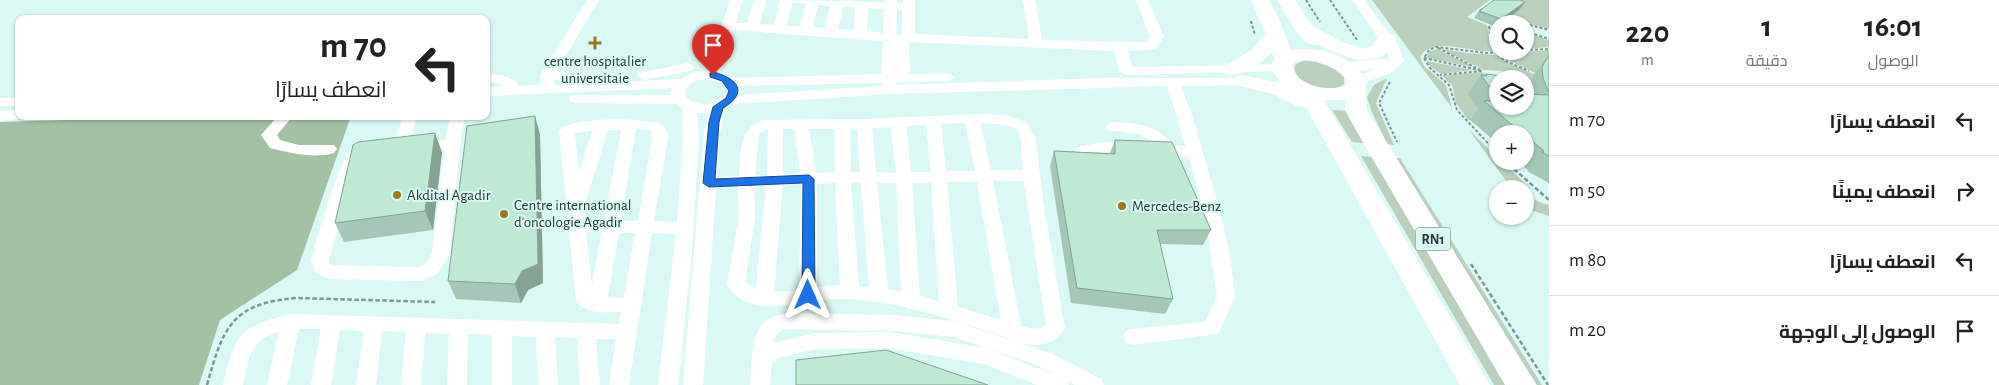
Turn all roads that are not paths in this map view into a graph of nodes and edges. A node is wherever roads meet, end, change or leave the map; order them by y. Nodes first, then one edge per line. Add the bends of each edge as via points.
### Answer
1 (582, 0) edge
2 (593, 0) edge
3 (736, 0) edge
4 (760, 0) edge
5 (786, 0) edge
6 (796, 0) edge
7 (1029, 0) edge
8 (1142, 0) edge
9 (1260, 0) edge
10 (1286, 0) edge
11 (1358, 0) edge
12 (813, 1) edge
13 (838, 1) edge
14 (862, 2) edge
15 (890, 3) edge
16 (909, 4) edge
17 (729, 26) junction
18 (752, 28) junction
19 (779, 29) junction
20 (1304, 29) junction
21 (806, 30) junction
22 (831, 32) junction
23 (860, 34) junction
24 (1276, 34) junction
25 (900, 39) junction
26 (1036, 43) junction
27 (1390, 43) junction
28 (1120, 47) junction
29 (558, 51) junction
30 (1283, 63) junction
31 (688, 67) dead end
32 (1126, 71) junction
33 (713, 75) junction
34 (1237, 75) junction
35 (1349, 75) junction
36 (490, 78) edge
37 (730, 82) junction
38 (894, 82) junction
39 (1172, 82) junction
40 (550, 83) junction
41 (682, 83) junction
42 (1303, 87) junction
43 (532, 90) junction
44 (510, 91) junction
45 (490, 92) edge
46 (490, 101) edge
47 (0, 102) edge
48 (15, 102) edge
49 (684, 103) junction
50 (724, 103) junction
51 (15, 115) edge
52 (0, 116) edge
53 (1320, 116) junction
54 (972, 119) junction
55 (282, 120) edge
56 (409, 120) edge
57 (457, 120) edge
58 (933, 120) junction
59 (898, 121) junction
60 (776, 124) junction
61 (801, 124) junction
62 (842, 124) junction
63 (864, 124) junction
64 (629, 125) junction
65 (601, 127) junction
66 (1113, 127) dead end
67 (452, 144) junction
68 (328, 149) dead end
69 (400, 149) junction
70 (1164, 150) junction
71 (1083, 151) edge
72 (1195, 152) junction
73 (1031, 174) junction
74 (984, 176) junction
75 (843, 177) junction
76 (904, 177) junction
77 (939, 177) junction
78 (869, 178) junction
79 (809, 179) junction
80 (776, 181) junction
81 (746, 182) junction
82 (709, 183) junction
83 (577, 218) junction
84 (612, 227) junction
85 (645, 227) junction
86 (684, 228) junction
87 (850, 293) junction
88 (808, 295) junction
89 (878, 295) junction
90 (764, 299) junction
91 (911, 302) junction
92 (598, 304) junction
93 (631, 305) junction
94 (949, 313) junction
95 (291, 322) junction
96 (332, 323) junction
97 (374, 323) junction
98 (416, 326) junction
99 (459, 328) junction
100 (502, 329) junction
101 (545, 329) junction
102 (586, 330) junction
103 (1012, 331) junction
104 (627, 332) junction
105 (1133, 337) dead end
106 (761, 358) junction
107 (233, 385) edge
108 (277, 385) edge
109 (321, 385) edge
110 (366, 385) edge
111 (411, 385) edge
112 (457, 385) edge
113 (502, 385) edge
114 (548, 385) edge
115 (590, 385) edge
116 (619, 385) edge
117 (668, 385) edge
118 (693, 385) edge
119 (760, 385) edge
120 (1059, 385) edge
121 (1094, 385) edge
122 (1475, 385) edge
123 (1521, 385) edge

1 - 29 street
2 - 29 street
3 - 17 street
4 - 18 street
5 - 19 street
6 - 12 street
7 - 26 street
8 - 28 street via 1157,37 1150,46
9 - 24 highway, RN1
10 - 20 highway
11 - 27 street
12 - 13 street
12 - 21 street
13 - 14 street
13 - 22 street
14 - 15 street
14 - 23 lane
15 - 16 street
15 - 25 street
16 - 25 street
17 - 18 street
17 - 33 street
18 - 19 street
19 - 21 street
20 - 27 highway via 1336,48 1368,54
20 - 35 highway
21 - 22 street
22 - 23 street
23 - 25 street
24 - 30 highway, RN1
24 - 34 highway via 1267,48
25 - 26 street
25 - 38 lane
26 - 28 street
27 - 35 street via 1387,60 1382,64
27 - 35 street via 1397,60 1394,65 1383,71
28 - 32 street
29 - 40 street
29 - 43 street
30 - 34 street
30 - 35 highway via 1290,56 1307,54
30 - 42 highway, RN1 via 1285,76
31 - 40 street via 653,76
32 - 34 street
32 - 38 street
33 - 37 street
33 - 41 street via 696,76
34 - 39 street
34 - 42 street
34 - 53 highway via 1294,95
35 - 42 highway via 1342,95 1327,95
35 - 123 highway, RN1 via 1356,110 1368,132
36 - 44 street via 511,84
37 - 38 street
37 - 50 street via 734,91
38 - 39 street
38 - 50 street
39 - 72 street
40 - 41 street
40 - 43 street
41 - 49 street via 677,92
42 - 53 highway, RN1
43 - 44 street
44 - 45 street
46 - 49 street via 553,99
47 - 48 street
49 - 50 street via 705,109
49 - 86 street via 691,141
50 - 82 street via 714,122
51 - 52 street
53 - 122 highway, RN1
54 - 58 street
54 - 73 street via 1003,120 1022,126 1027,136
54 - 74 street
55 - 68 street via 269,135 275,144 298,150
56 - 69 street
57 - 67 street
58 - 59 street
58 - 77 street
59 - 63 street
59 - 76 street
60 - 61 street
60 - 80 street
60 - 81 street via 762,125 752,133
61 - 62 street
61 - 79 street
62 - 63 street
62 - 75 street
63 - 78 street
64 - 65 street
64 - 84 street
64 - 85 street via 655,126 660,134
65 - 83 street
65 - 83 street via 567,131
66 - 70 street via 1142,129 1158,136 1166,146
67 - 69 street
67 - 69 street via 441,254 431,269 422,274 325,270 320,259 351,163 366,152
70 - 71 street via 1089,148
70 - 72 street
72 - 105 street via 1214,220 1226,297 1210,329
73 - 74 street
73 - 103 street via 1056,328 1046,336 1032,337
74 - 77 street
74 - 103 street
75 - 78 street
75 - 79 street
75 - 87 street
76 - 77 street
76 - 78 street
76 - 91 street
77 - 94 street
78 - 89 street
79 - 80 street
79 - 88 street
80 - 81 street
80 - 90 street
81 - 82 street
81 - 90 street via 747,218 736,284 746,294
82 - 118 street
83 - 84 street
83 - 92 street via 585,300
84 - 85 street
84 - 92 street
85 - 86 street
85 - 93 street
86 - 117 street
87 - 88 street
87 - 89 street
88 - 90 street
89 - 91 street
91 - 94 street
92 - 93 street
93 - 104 street
94 - 103 street
95 - 96 street
95 - 107 street via 267,328 248,341 243,347
95 - 108 street
96 - 97 street
96 - 109 street
97 - 98 street
97 - 110 street
98 - 99 street
98 - 111 street
99 - 100 street
99 - 112 street
100 - 101 street
100 - 113 street
101 - 102 street
101 - 114 street
102 - 104 street
102 - 115 street
104 - 116 street
106 - 119 street
106 - 120 street via 815,340 888,340 986,356
106 - 121 street via 765,334 774,325 786,322 895,323 954,329 1045,360

